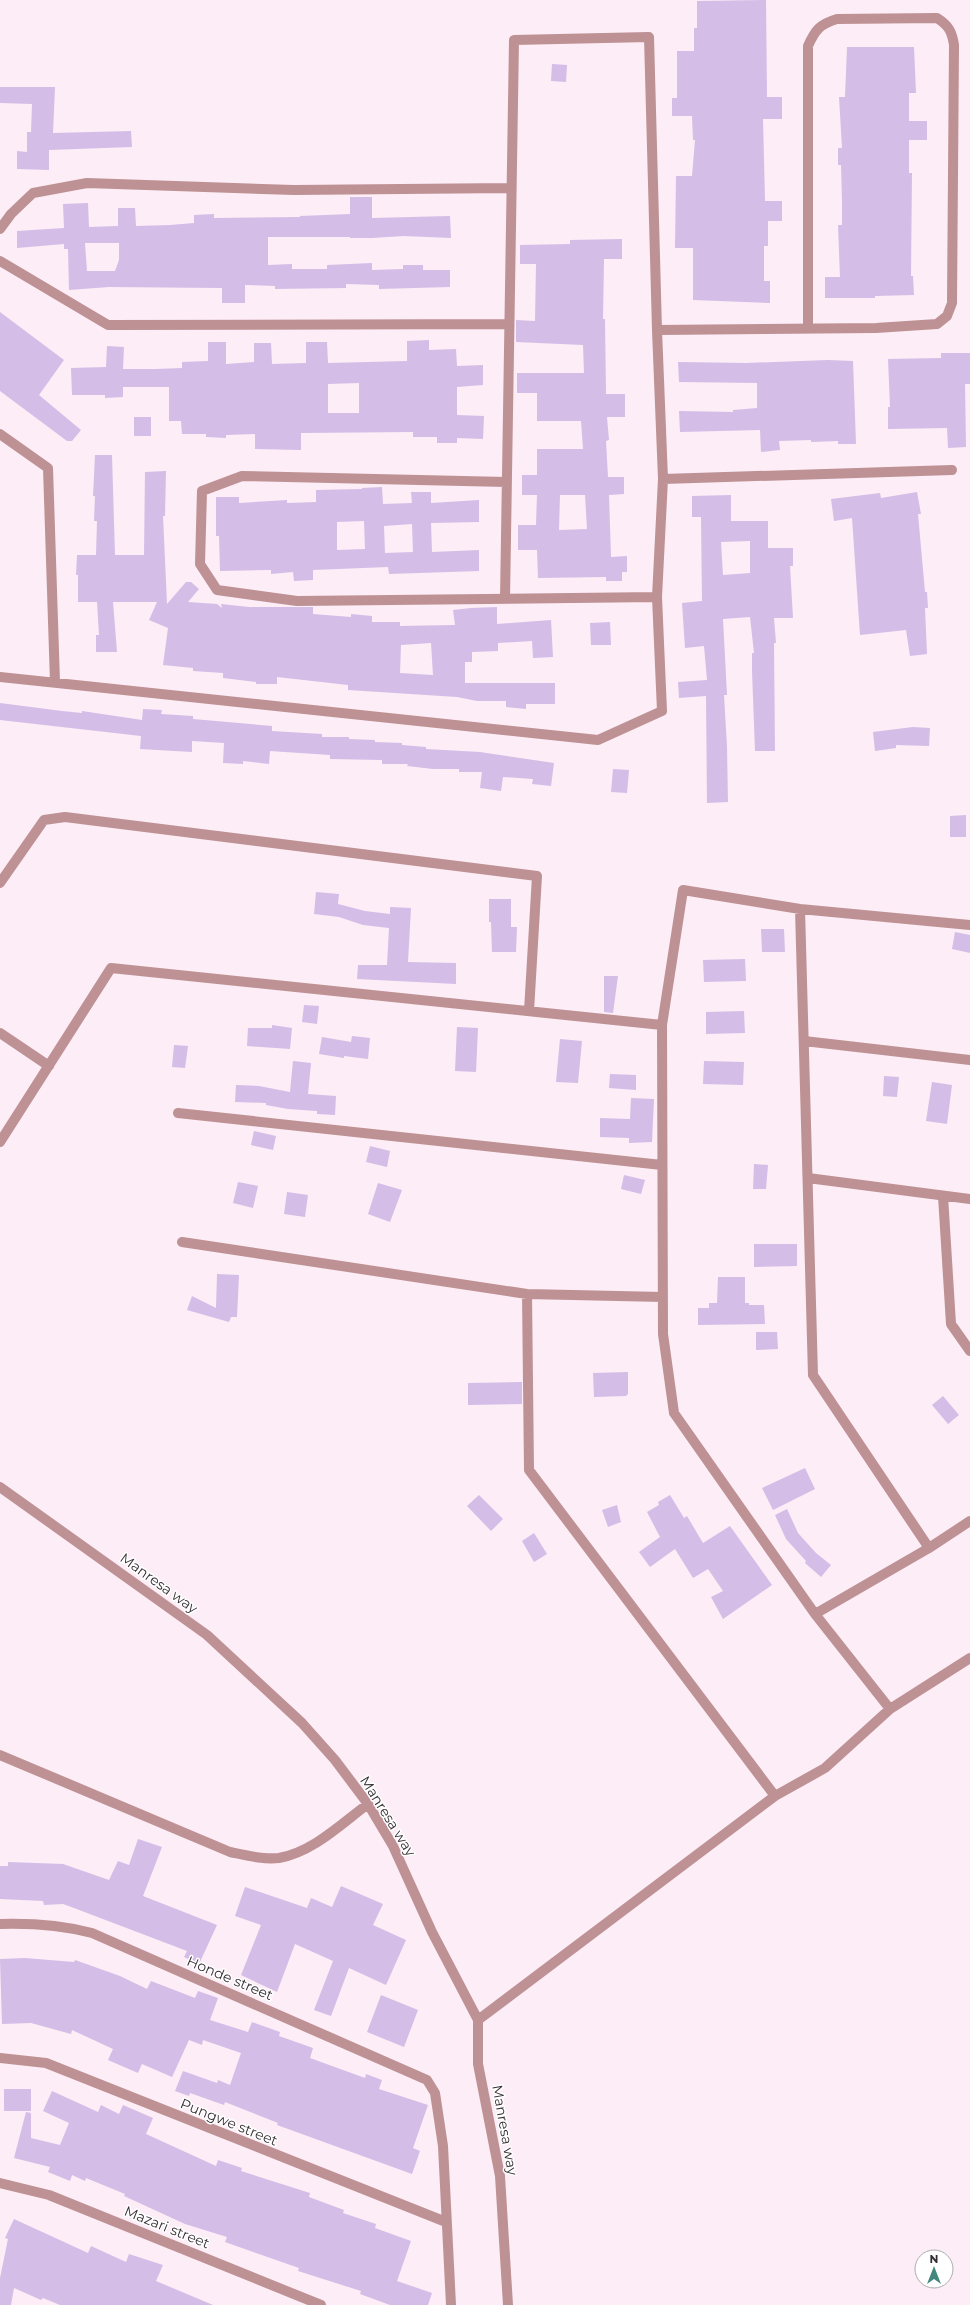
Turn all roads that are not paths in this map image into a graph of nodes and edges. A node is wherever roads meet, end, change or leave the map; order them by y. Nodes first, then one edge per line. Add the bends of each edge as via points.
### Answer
1 (510, 188) junction
2 (0, 229) edge
3 (0, 261) edge
4 (509, 324) junction
5 (808, 329) junction
6 (657, 330) junction
7 (0, 434) edge
8 (952, 470) dead end
9 (663, 479) junction
10 (507, 482) junction
11 (657, 597) junction
12 (505, 599) junction
13 (0, 677) edge
14 (55, 682) junction
15 (0, 883) edge
16 (800, 909) junction
17 (970, 925) edge
18 (529, 1011) junction
19 (662, 1025) junction
20 (0, 1033) edge
21 (804, 1041) junction
22 (970, 1060) edge
23 (49, 1066) junction
24 (178, 1113) dead end
25 (0, 1142) edge
26 (662, 1165) junction
27 (808, 1178) junction
28 (943, 1196) junction
29 (970, 1199) edge
30 (182, 1242) dead end
31 (527, 1294) junction
32 (663, 1298) junction
33 (970, 1351) edge
34 (0, 1487) edge
35 (970, 1521) edge
36 (929, 1548) junction
37 (815, 1614) junction
38 (970, 1658) edge
39 (890, 1709) junction
40 (0, 1755) edge
41 (775, 1796) junction
42 (368, 1804) junction
43 (0, 1924) edge
44 (478, 2020) junction
45 (0, 2058) edge
46 (0, 2183) edge
47 (446, 2222) junction
48 (321, 2305) edge
49 (451, 2305) edge
50 (508, 2305) edge

1 - 2 street via 294,190 87,184 33,193 11,214
1 - 4 street
1 - 6 street via 514,40 649,37
3 - 4 street via 108,325
4 - 10 street
5 - 5 street via 937,324 947,316 952,303 954,45 953,34 947,24 936,18 837,19 824,22 815,30 808,46
5 - 6 street
6 - 9 street
7 - 14 street via 48,468
8 - 9 street
9 - 11 street
10 - 12 street
10 - 12 street via 242,476 202,491 200,564 217,590 297,601
11 - 12 street
11 - 14 street via 662,711 598,740
13 - 14 street
15 - 18 street via 44,820 65,817 538,876
16 - 17 street
16 - 19 street via 683,890
16 - 21 street
18 - 19 street
18 - 23 street via 111,968
19 - 26 street
20 - 23 street
21 - 22 street
21 - 27 street
23 - 25 street
24 - 26 street
26 - 32 street
27 - 28 street
27 - 36 street via 813,1375
28 - 29 street
28 - 33 street via 951,1324
30 - 31 street
31 - 32 street
31 - 41 street via 529,1470
32 - 37 street via 663,1334 674,1413
34 - 42 street, Manresa way via 207,1635 302,1723 335,1760
35 - 36 street
36 - 37 street
37 - 39 street
38 - 39 street
39 - 41 street via 825,1768
40 - 42 street via 230,1852 252,1857 278,1858 303,1851
41 - 44 street
42 - 44 street, Manresa way via 393,1846 432,1932
43 - 47 street, Honde street via 64,1925 92,1934 421,2076 429,2082 435,2093 443,2146
44 - 50 street, Manresa way via 478,2064 500,2176
45 - 47 street, Pungwe street via 46,2063
46 - 48 street, Mazari street via 49,2195
47 - 49 street

